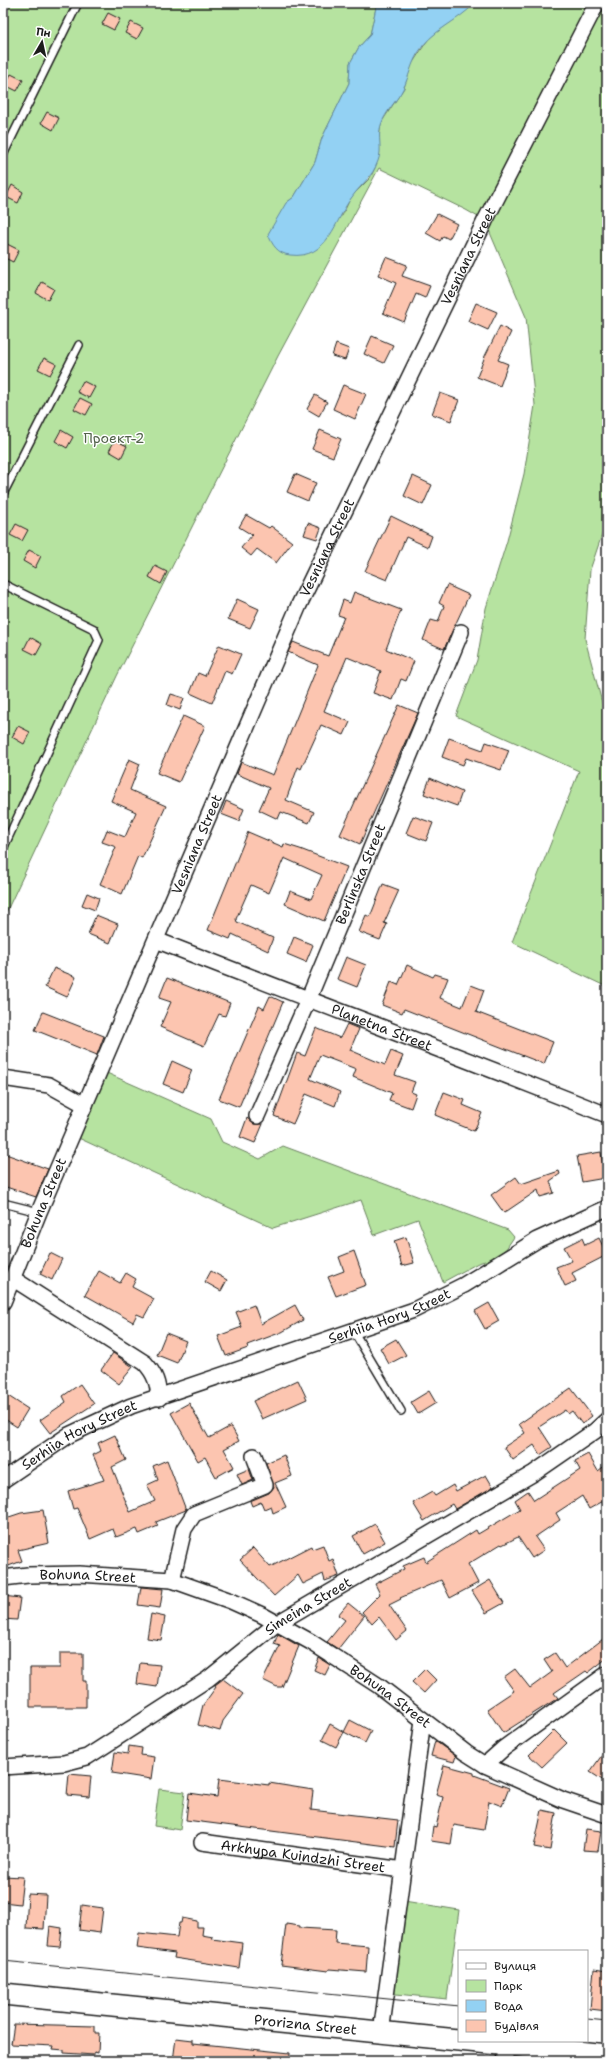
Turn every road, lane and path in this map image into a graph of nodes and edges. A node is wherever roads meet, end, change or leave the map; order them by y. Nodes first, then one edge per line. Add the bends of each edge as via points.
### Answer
1 (78, 3) edge
2 (597, 3) edge
3 (3, 154) edge
4 (78, 345) dead end
5 (3, 494) edge
6 (3, 584) edge
7 (461, 632) dead end
8 (3, 849) edge
9 (156, 940) junction
10 (308, 1000) junction
11 (3, 1078) edge
12 (85, 1105) junction
13 (607, 1115) edge
14 (257, 1116) dead end
15 (3, 1203) edge
16 (607, 1208) edge
17 (39, 1212) junction
18 (12, 1278) junction
19 (3, 1302) edge
20 (354, 1332) junction
21 (159, 1398) junction
22 (401, 1410) dead end
23 (607, 1420) edge
24 (254, 1456) dead end
25 (3, 1480) edge
26 (3, 1578) edge
27 (172, 1580) junction
28 (276, 1624) junction
29 (607, 1674) edge
30 (423, 1720) junction
31 (485, 1765) junction
32 (3, 1767) edge
33 (607, 1815) edge
34 (202, 1842) dead end
35 (403, 1870) junction
36 (3, 1994) edge
37 (381, 2033) junction
38 (505, 2054) edge
39 (607, 2055) edge

1 - 3 lane
2 - 9 street, Vesniana Street via 485,221 298,605
4 - 5 lane
6 - 8 lane via 94,629 99,640
7 - 10 street, Berlinska Street
9 - 10 street, Planetna Street
9 - 12 street, Vesniana Street
10 - 13 street, Planetna Street via 488,1067
10 - 14 street, Berlinska Street
11 - 12 street via 49,1085
12 - 17 street, Bohuna Street
15 - 17 lane
16 - 20 street, Serhiia Hory Street via 537,1240 464,1285 414,1310
17 - 18 street, Bohuna Street
18 - 19 street, Bohuna Street
18 - 21 street via 146,1363 155,1374
20 - 21 street, Serhiia Hory Street
20 - 22 lane
21 - 25 street, Serhiia Hory Street via 131,1406 68,1435
23 - 28 street, Simeina Street via 534,1473
24 - 27 street via 265,1485 194,1514 184,1528
26 - 27 street, Bohuna Street via 79,1574
27 - 28 street, Bohuna Street via 231,1601
28 - 30 street, Bohuna Street via 310,1642 379,1686
28 - 32 street, Simeina Street via 208,1679 87,1757 64,1763
29 - 31 street via 504,1748
30 - 31 street, Bohuna Street
30 - 35 street, Arkhypa Kuindzhi Street
31 - 33 street, Bohuna Street via 563,1800
34 - 35 street, Arkhypa Kuindzhi Street
35 - 37 street, Arkhypa Kuindzhi Street
36 - 37 main road, Prorizna Street
37 - 38 main road, Prorizna Street
38 - 39 main road, Prorizna Street

